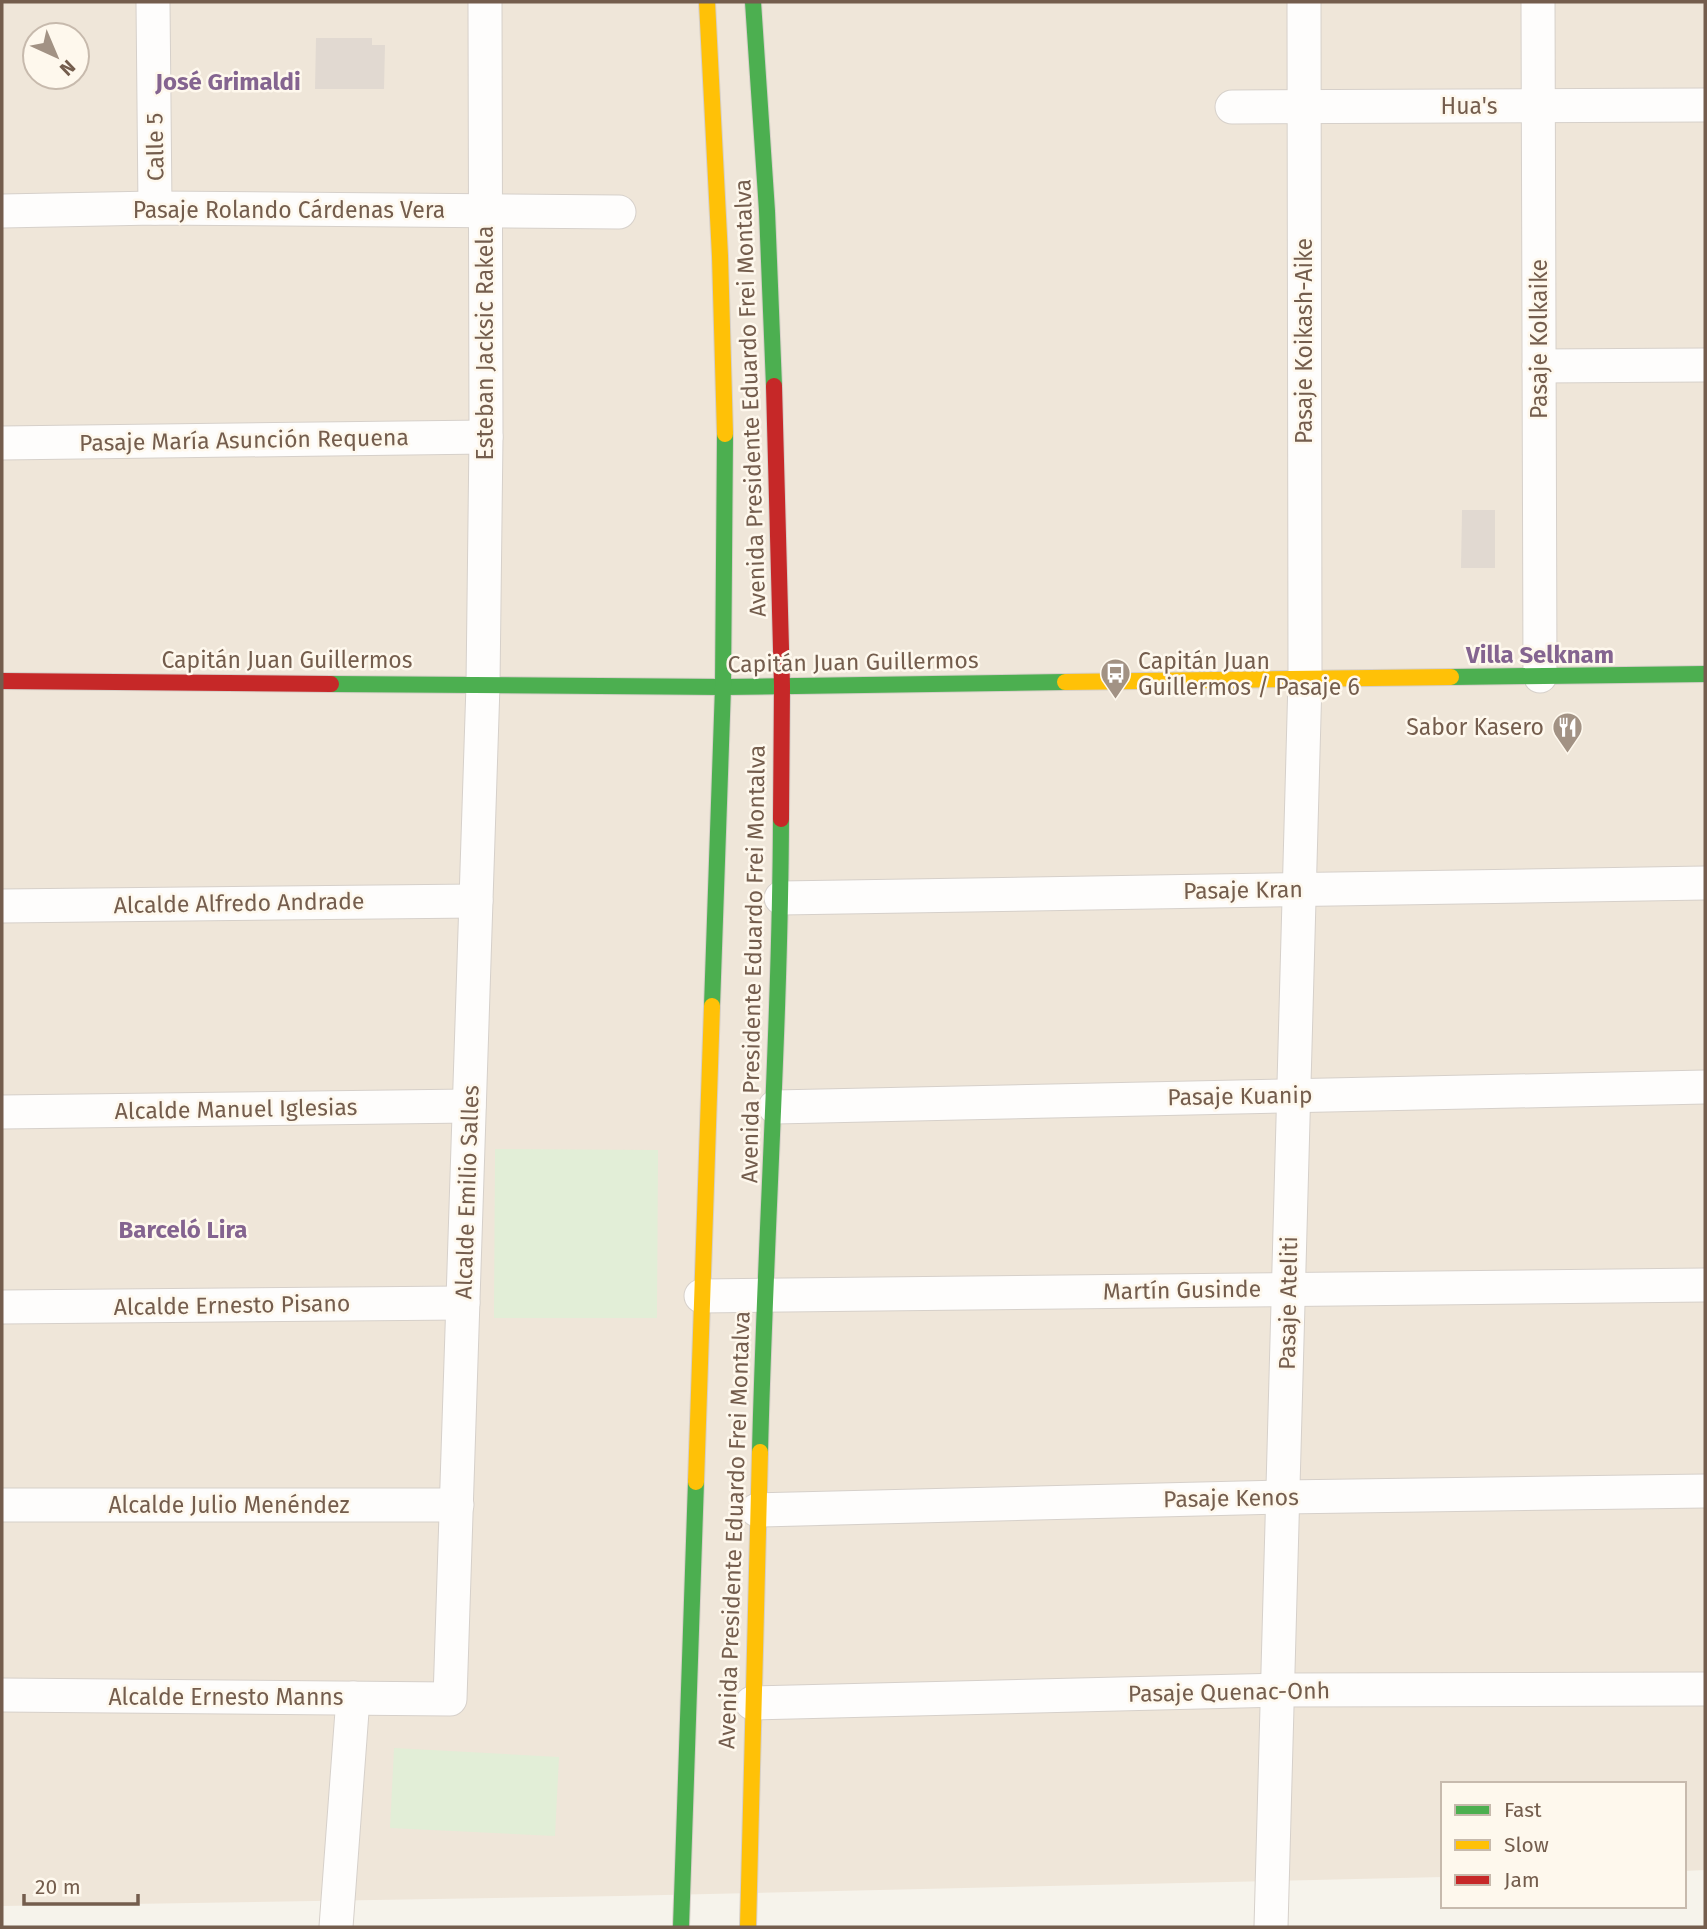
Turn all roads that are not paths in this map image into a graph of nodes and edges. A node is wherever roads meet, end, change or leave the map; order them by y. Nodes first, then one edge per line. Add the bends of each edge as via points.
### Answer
1 (153, 2) edge
2 (485, 2) edge
3 (707, 2) edge
4 (753, 2) edge
5 (1304, 2) edge
6 (1538, 2) edge
7 (1705, 105) edge
8 (1539, 106) junction
9 (1232, 107) dead end
10 (1304, 107) junction
11 (155, 208) junction
12 (2, 211) edge
13 (484, 211) junction
14 (619, 212) dead end
15 (1705, 365) edge
16 (1539, 366) junction
17 (486, 437) junction
18 (2, 443) edge
19 (1705, 674) edge
20 (1540, 676) junction
21 (1306, 680) junction
22 (2, 681) edge
23 (483, 685) junction
24 (782, 686) junction
25 (723, 687) junction
26 (1705, 883) edge
27 (1299, 889) junction
28 (781, 898) junction
29 (476, 901) junction
30 (2, 906) edge
31 (1705, 1087) edge
32 (1293, 1095) junction
33 (469, 1106) junction
34 (775, 1107) junction
35 (2, 1112) edge
36 (1705, 1285) edge
37 (1288, 1289) junction
38 (701, 1296) junction
39 (764, 1296) junction
40 (463, 1303) junction
41 (2, 1307) edge
42 (1705, 1491) edge
43 (1283, 1497) junction
44 (2, 1505) edge
45 (457, 1505) junction
46 (757, 1510) junction
47 (1705, 1689) edge
48 (1278, 1690) junction
49 (2, 1695) edge
50 (352, 1698) junction
51 (450, 1699) joint
52 (752, 1703) junction
53 (336, 1927) edge
54 (681, 1927) edge
55 (748, 1927) edge
56 (1271, 1927) edge

1 - 11 street, Calle 5
2 - 13 street, Esteban Jacksic Rakela
3 - 25 main road, Avenida Presidente Eduardo Frei Montalva via 723,343
4 - 24 main road, Avenida Presidente Eduardo Frei Montalva via 776,422
5 - 10 street, Pasaje Koikash-Aike
6 - 8 street, Pasaje Kolkaike
7 - 8 street, Hua's
8 - 10 street, Hua's
8 - 16 street, Pasaje Kolkaike
9 - 10 street, Hua's
10 - 21 street, Pasaje Koikash-Aike
11 - 12 street, Pasaje Rolando Cárdenas Vera
11 - 13 street, Pasaje Rolando Cárdenas Vera
13 - 14 street, Pasaje Rolando Cárdenas Vera
13 - 17 street, Esteban Jacksic Rakela
15 - 16 street
16 - 20 street, Pasaje Kolkaike
17 - 18 street, Pasaje María Asunción Requena
17 - 23 street, Esteban Jacksic Rakela
19 - 20 main road, Capitán Juan Guillermos
20 - 21 main road, Capitán Juan Guillermos
21 - 24 main road, Capitán Juan Guillermos
21 - 27 street, Pasaje Ateliti
22 - 23 main road, Capitán Juan Guillermos
23 - 25 main road, Capitán Juan Guillermos
23 - 29 street, Alcalde Emilio Salles
24 - 25 main road, Capitán Juan Guillermos
24 - 28 main road, Avenida Presidente Eduardo Frei Montalva
25 - 38 main road, Avenida Presidente Eduardo Frei Montalva
26 - 27 street, Pasaje Kran
27 - 28 street, Pasaje Kran
27 - 32 street, Pasaje Ateliti
28 - 34 main road, Avenida Presidente Eduardo Frei Montalva
29 - 30 street, Alcalde Alfredo Andrade
29 - 33 street, Alcalde Emilio Salles
31 - 32 street, Pasaje Kuanip
32 - 34 street, Pasaje Kuanip
32 - 37 street, Pasaje Ateliti
33 - 35 street, Alcalde Manuel Iglesias
33 - 40 street, Alcalde Emilio Salles
34 - 39 main road, Avenida Presidente Eduardo Frei Montalva
36 - 37 street, Martín Gusinde
37 - 39 street, Martín Gusinde
37 - 43 street, Pasaje Ateliti
38 - 39 street, Martín Gusinde
38 - 54 main road, Avenida Presidente Eduardo Frei Montalva
39 - 46 main road, Avenida Presidente Eduardo Frei Montalva
40 - 41 street, Alcalde Ernesto Pisano
40 - 45 street, Alcalde Emilio Salles
42 - 43 street, Pasaje Kenos
43 - 46 street, Pasaje Kenos
43 - 48 street, Pasaje Ateliti
44 - 45 street, Alcalde Julio Menéndez
45 - 51 street, Alcalde Emilio Salles
46 - 52 main road, Avenida Presidente Eduardo Frei Montalva
47 - 48 street, Pasaje Quenac-Onh
48 - 52 street, Pasaje Quenac-Onh
48 - 56 street, Pasaje Ateliti
49 - 50 street, Alcalde Ernesto Manns
50 - 51 street, Alcalde Ernesto Manns
50 - 53 street
52 - 55 main road, Avenida Presidente Eduardo Frei Montalva

